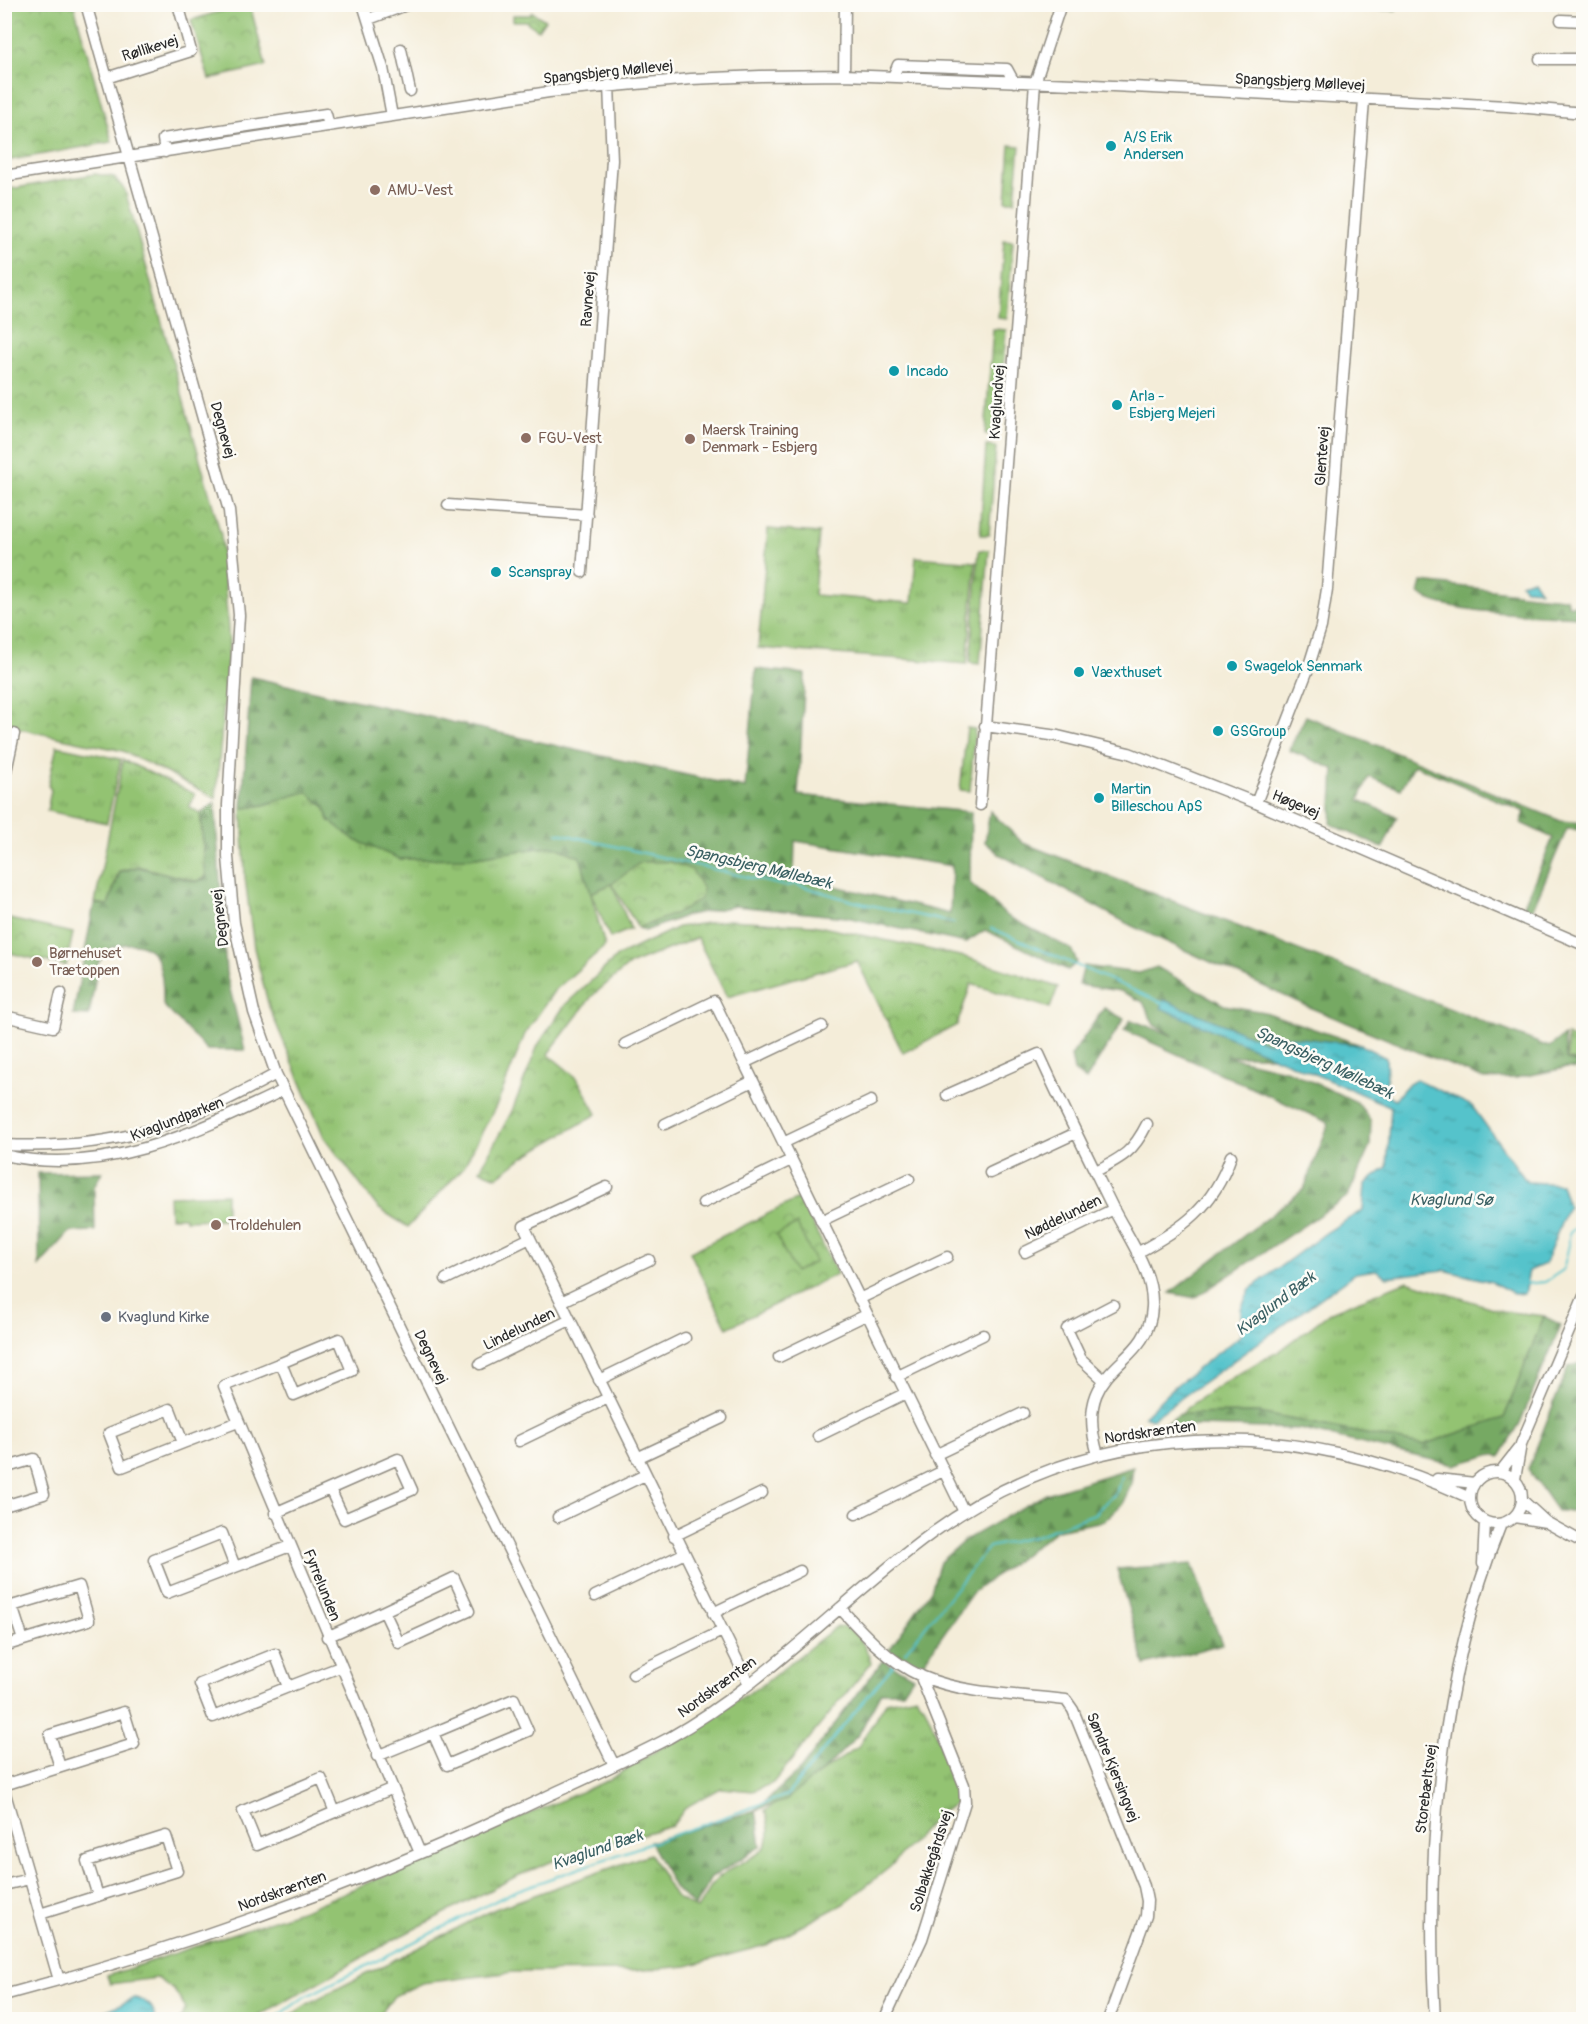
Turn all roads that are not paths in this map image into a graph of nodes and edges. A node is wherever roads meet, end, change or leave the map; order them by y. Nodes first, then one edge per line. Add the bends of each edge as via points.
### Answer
1 (86, 4) edge
2 (177, 4) edge
3 (363, 4) edge
4 (409, 4) edge
5 (845, 4) edge
6 (1061, 4) edge
7 (369, 19) junction
8 (1561, 20) dead end
9 (1584, 21) edge
10 (401, 49) dead end
11 (1584, 55) edge
12 (1540, 59) dead end
13 (404, 63) junction
14 (384, 68) junction
15 (844, 75) junction
16 (106, 78) junction
17 (1035, 83) junction
18 (609, 86) junction
19 (410, 91) dead end
20 (1364, 100) junction
21 (1584, 113) edge
22 (392, 116) junction
23 (130, 157) junction
24 (4, 176) edge
25 (448, 505) dead end
26 (587, 515) junction
27 (582, 572) dead end
28 (985, 726) junction
29 (14, 735) dead end
30 (4, 781) edge
31 (1256, 803) junction
32 (980, 805) dead end
33 (1584, 945) edge
34 (61, 993) dead end
35 (4, 1016) edge
36 (822, 1026) dead end
37 (625, 1044) dead end
38 (744, 1063) junction
39 (276, 1074) junction
40 (753, 1081) junction
41 (284, 1090) junction
42 (947, 1095) dead end
43 (871, 1101) dead end
44 (665, 1124) dead end
45 (1147, 1124) dead end
46 (1076, 1133) junction
47 (783, 1143) junction
48 (4, 1145) edge
49 (4, 1155) edge
50 (1232, 1156) dead end
51 (791, 1160) junction
52 (1096, 1171) junction
53 (990, 1173) dead end
54 (909, 1179) dead end
55 (607, 1186) dead end
56 (703, 1203) dead end
57 (1114, 1209) junction
58 (821, 1221) junction
59 (530, 1238) junction
60 (1025, 1252) dead end
61 (1137, 1253) junction
62 (947, 1257) dead end
63 (649, 1260) dead end
64 (446, 1279) dead end
65 (1584, 1296) edge
66 (859, 1299) junction
67 (561, 1302) junction
68 (1113, 1305) dead end
69 (866, 1315) junction
70 (570, 1320) junction
71 (983, 1335) dead end
72 (686, 1338) dead end
73 (779, 1357) dead end
74 (281, 1363) junction
75 (480, 1364) dead end
76 (896, 1377) junction
77 (599, 1380) junction
78 (1104, 1380) junction
79 (904, 1394) junction
80 (608, 1398) junction
81 (1023, 1413) dead end
82 (722, 1418) dead end
83 (238, 1422) junction
84 (818, 1436) dead end
85 (519, 1442) dead end
86 (183, 1443) junction
87 (1521, 1444) junction
88 (935, 1455) junction
89 (1098, 1455) junction
90 (637, 1458) junction
91 (4, 1468) edge
92 (943, 1471) junction
93 (1500, 1472) junction
94 (645, 1475) junction
95 (1425, 1478) junction
96 (1515, 1479) junction
97 (1475, 1483) junction
98 (330, 1489) junction
99 (762, 1493) dead end
100 (1470, 1498) junction
101 (1523, 1501) junction
102 (4, 1506) edge
103 (964, 1512) junction
104 (275, 1513) junction
105 (856, 1514) dead end
106 (558, 1517) dead end
107 (1514, 1517) junction
108 (1485, 1522) junction
109 (1546, 1522) junction
110 (1501, 1524) junction
111 (674, 1536) junction
112 (1584, 1543) edge
113 (290, 1546) junction
114 (683, 1554) junction
115 (235, 1567) junction
116 (1484, 1567) junction
117 (800, 1571) dead end
118 (595, 1596) dead end
119 (840, 1608) junction
120 (384, 1611) junction
121 (713, 1613) junction
122 (722, 1631) junction
123 (327, 1637) junction
124 (22, 1640) junction
125 (4, 1646) edge
126 (340, 1667) junction
127 (633, 1674) dead end
128 (920, 1675) junction
129 (749, 1684) junction
130 (288, 1688) junction
131 (433, 1733) junction
132 (377, 1756) junction
133 (615, 1765) junction
134 (60, 1767) junction
135 (4, 1785) edge
136 (391, 1789) junction
137 (4, 1790) edge
138 (335, 1812) junction
139 (420, 1853) junction
140 (30, 1879) junction
141 (4, 1886) edge
142 (98, 1896) junction
143 (40, 1914) junction
144 (59, 1980) junction
145 (4, 1995) edge
146 (884, 2019) edge
147 (1108, 2019) edge
148 (1435, 2019) edge

1 - 16 street, Degnevej
2 - 16 street, Røllikevej via 190,51
3 - 7 street
4 - 7 street
5 - 15 street
6 - 17 street, Kvaglundvej
7 - 14 street
8 - 9 street
10 - 13 street
11 - 12 street via 1583,59
13 - 14 street
13 - 19 street
14 - 22 street
15 - 17 street, Spangsbjerg Møllevej via 893,76 898,65 1007,69 1014,82
15 - 18 street, Spangsbjerg Møllevej via 691,79
16 - 23 street, Degnevej
17 - 20 street, Spangsbjerg Møllevej
17 - 28 street, Kvaglundvej
18 - 22 street, Spangsbjerg Møllevej
18 - 26 street, Ravnevej via 612,160
20 - 21 street, Spangsbjerg Møllevej
20 - 31 street, Glentevej via 1327,589 1321,627 1307,672
22 - 23 street, Spangsbjerg Møllevej via 328,126 326,114 174,137 163,139 165,152
23 - 24 street, Spangsbjerg Møllevej
23 - 39 street, Degnevej via 229,511 239,615 228,857 234,923 254,1012
25 - 26 street
26 - 27 street, Ravnevej
28 - 31 street, Høgevej via 1058,736 1129,753
28 - 32 street, Kvaglundvej
29 - 30 street
31 - 33 street, Høgevej
34 - 35 street via 53,1027
36 - 38 street
37 - 38 street via 714,1001
38 - 40 street
39 - 41 street, Degnevej
39 - 48 street, Kvaglundparken via 199,1113 141,1134 75,1146
40 - 44 street
40 - 47 street
41 - 49 street, Kvaglundparken via 196,1132 134,1152 80,1161 24,1160
41 - 133 street, Degnevej
42 - 46 street, Nøddelunden via 1039,1054
43 - 47 street
45 - 52 street, Nøddelunden via 1126,1155
46 - 52 street, Nøddelunden
46 - 53 street
47 - 51 street
50 - 61 street via 1223,1180 1189,1222
51 - 56 street
51 - 58 street
52 - 57 street, Nøddelunden
54 - 58 street
55 - 59 street via 524,1226
57 - 60 street, Nøddelunden
57 - 61 street, Nøddelunden
58 - 66 street
59 - 64 street
59 - 67 street, Lindelunden
61 - 78 street, Nøddelunden via 1152,1292 1149,1324
62 - 66 street
63 - 67 street, Lindelunden
65 - 87 street
66 - 69 street
67 - 70 street, Lindelunden
68 - 78 street via 1067,1329 1081,1359
69 - 73 street
69 - 76 street
70 - 75 street, Lindelunden
70 - 77 street, Lindelunden
71 - 76 street
72 - 77 street
74 - 74 street, Fyrrelunden via 294,1395 352,1371 339,1339
74 - 83 street, Fyrrelunden via 224,1386
76 - 79 street
77 - 80 street, Lindelunden
78 - 89 street, Nøddelunden via 1095,1394 1090,1416
79 - 84 street
79 - 88 street
80 - 85 street
80 - 90 street, Lindelunden
81 - 88 street
82 - 90 street
83 - 86 street
83 - 104 street, Fyrrelunden
86 - 86 street via 122,1467 109,1433 170,1409
87 - 93 street
87 - 96 street
88 - 92 street
89 - 95 street, Nordskrænten via 1179,1441 1267,1441 1318,1449
89 - 103 street, Nordskrænten via 1046,1471
90 - 94 street, Lindelunden
91 - 102 street via 33,1459 44,1494
92 - 103 street
92 - 105 street
93 - 96 street
93 - 97 street via 1486,1474
94 - 106 street
94 - 111 street, Lindelunden
95 - 97 street, Nordskrænten
95 - 100 street, Nordskrænten
96 - 101 street
97 - 100 street
98 - 98 street via 344,1520 412,1490 398,1459
98 - 104 street
99 - 111 street
100 - 108 street via 1474,1512
101 - 107 street
101 - 109 street
103 - 119 street, Nordskrænten
104 - 113 street, Fyrrelunden
107 - 109 street
107 - 110 street
108 - 110 street
108 - 116 street, Storebæltsvej
109 - 112 street
110 - 116 street, Storebæltsvej
111 - 114 street, Lindelunden
113 - 115 street, Fyrrelunden
113 - 123 street, Fyrrelunden
114 - 118 street
114 - 121 street, Lindelunden
115 - 115 street, Fyrrelunden via 222,1533 154,1560 167,1593
116 - 148 street, Storebæltsvej via 1456,1677 1435,1836
117 - 121 street
119 - 128 street, Søndre Kjersingvej via 868,1639
119 - 129 street, Nordskrænten
120 - 120 street, Fyrrelunden via 454,1578 469,1611 399,1643
120 - 123 street, Fyrrelunden
121 - 122 street, Lindelunden
122 - 127 street
122 - 129 street, Lindelunden
123 - 126 street, Fyrrelunden
124 - 124 street via 89,1620 79,1586 12,1606
124 - 125 street
126 - 130 street
126 - 132 street, Fyrrelunden
128 - 146 street, Solbakkegårdsvej via 964,1785 965,1802 922,1939
128 - 147 street, Søndre Kjersingvej via 1006,1696 1066,1700 1073,1710 1147,1900 1146,1916
129 - 133 street, Nordskrænten via 686,1728
130 - 130 street via 213,1717 200,1684 275,1654
131 - 131 street via 514,1700 528,1731 447,1765
131 - 132 street
132 - 136 street, Fyrrelunden
133 - 139 street, Nordskrænten
134 - 134 street via 134,1744 124,1712 50,1735
134 - 135 street
136 - 138 street
136 - 139 street, Fyrrelunden
137 - 140 street
138 - 138 street via 257,1845 243,1811 321,1778
139 - 144 street, Nordskrænten via 281,1909
140 - 141 street
140 - 143 street
142 - 142 street via 177,1871 166,1836 87,1861
142 - 143 street
143 - 144 street
144 - 145 street, Nordskrænten

